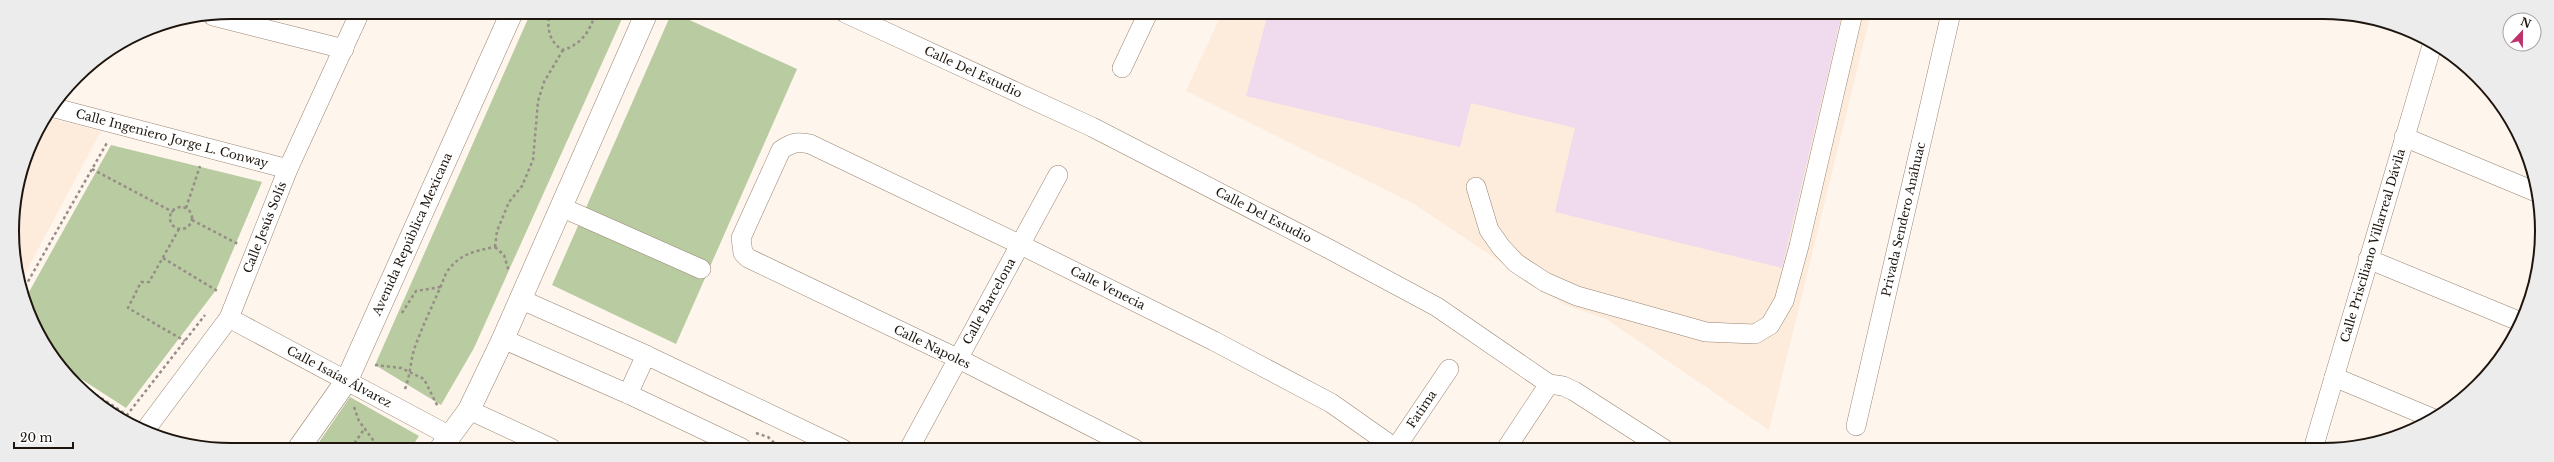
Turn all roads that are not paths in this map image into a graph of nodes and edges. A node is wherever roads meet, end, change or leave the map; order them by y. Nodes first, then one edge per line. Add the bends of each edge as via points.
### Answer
1 (225, 19) edge
2 (357, 19) edge
3 (509, 19) edge
4 (644, 19) edge
5 (860, 19) edge
6 (1145, 19) edge
7 (1852, 19) edge
8 (1950, 19) edge
9 (2431, 48) edge
10 (344, 49) junction
11 (1122, 68) dead end
12 (58, 109) edge
13 (2404, 137) junction
14 (288, 169) junction
15 (1058, 175) dead end
16 (1476, 187) dead end
17 (2531, 190) edge
18 (561, 207) junction
19 (741, 238) joint
20 (1022, 245) junction
21 (2368, 259) junction
22 (701, 269) dead end
23 (520, 299) junction
24 (229, 318) junction
25 (2515, 320) edge
26 (503, 339) junction
27 (646, 355) junction
28 (959, 359) junction
29 (1449, 369) dead end
30 (2334, 377) junction
31 (1549, 384) junction
32 (350, 390) junction
33 (628, 394) junction
34 (468, 410) junction
35 (2427, 416) edge
36 (148, 426) edge
37 (1856, 426) dead end
38 (446, 442) edge
39 (303, 443) edge
40 (540, 443) edge
41 (731, 443) edge
42 (830, 443) edge
43 (913, 443) edge
44 (1123, 443) edge
45 (1387, 443) edge
46 (1399, 443) edge
47 (1510, 443) edge
48 (1655, 443) edge
49 (2315, 443) edge

1 - 10 street
2 - 10 street, Calle Jesús Solís
3 - 32 main road, Avenida República Mexicana
4 - 18 main road
5 - 31 street, Calle Del Estudio via 1092,128 1331,250 1437,307
6 - 11 street
7 - 16 street via 1784,301 1770,325 1755,334 1706,332 1577,296 1545,282 1516,263 1501,247 1490,230
8 - 37 street, Privada Sendero Anáhuac
9 - 13 street, Calle Prisciliano Villarreal Dávila
10 - 14 street, Calle Jesús Solís
12 - 14 street, Calle Ingeniero Jorge L. Conway
13 - 17 street
13 - 21 street, Calle Prisciliano Villarreal Dávila
14 - 24 street, Calle Jesús Solís
15 - 20 street, Calle Barcelona
18 - 22 street
18 - 23 main road
19 - 20 street, Calle Venecia via 781,150 790,143 799,141
19 - 28 street, Calle Napoles via 743,253 748,258
20 - 28 street, Calle Barcelona
20 - 45 street, Calle Venecia via 1214,340 1331,402
21 - 25 street
21 - 30 street, Calle Prisciliano Villarreal Dávila
23 - 26 main road
23 - 27 street
24 - 32 street, Calle Isaías Álvarez
24 - 36 street, Calle Jesús Solís
26 - 33 street
26 - 34 main road
27 - 33 street
27 - 42 street
28 - 43 street, Calle Barcelona
28 - 44 street, Calle Napoles
29 - 46 street, Fatima
30 - 35 street
30 - 49 street, Calle Prisciliano Villarreal Dávila
31 - 47 street
31 - 48 street, Calle Del Estudio via 1574,391
32 - 38 street, Calle Isaías Álvarez
32 - 39 main road, Avenida República Mexicana
33 - 41 street
34 - 38 main road
34 - 40 street

